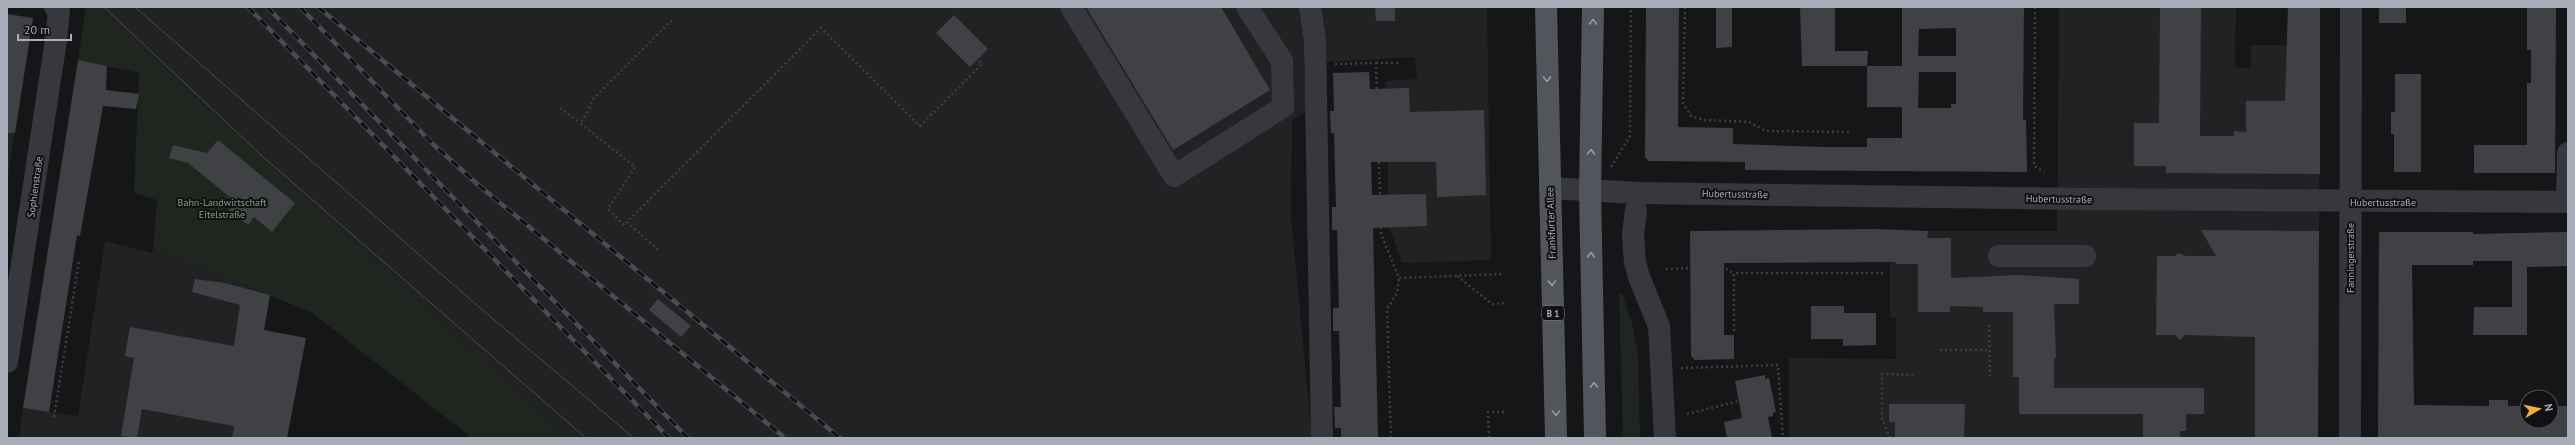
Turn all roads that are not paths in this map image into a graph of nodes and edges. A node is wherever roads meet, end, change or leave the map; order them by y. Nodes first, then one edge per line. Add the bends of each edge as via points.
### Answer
1 (1070, 7) edge
2 (1247, 7) edge
3 (1310, 7) edge
4 (1546, 7) edge
5 (1593, 7) edge
6 (2351, 7) edge
7 (57, 9) edge
8 (2568, 153) edge
9 (1550, 188) junction
10 (1590, 191) junction
11 (2350, 202) junction
12 (2568, 202) edge
13 (1636, 210) dead end
14 (1999, 256) dead end
15 (2085, 256) dead end
16 (14, 279) edge
17 (7, 362) edge
18 (1322, 438) edge
19 (1556, 438) edge
20 (1595, 438) edge
21 (1665, 438) edge
22 (2350, 438) edge

1 - 2 street via 1174,176 1283,107 1282,61
3 - 18 street via 1315,64
4 -> 9 main road, Frankfurter Allee / B 1
10 -> 5 main road
6 - 11 street, Fanningerstraße
7 - 16 street, Sophienstraße
8 - 12 street
9 - 10 street, Hubertusstraße
9 -> 19 main road, Frankfurter Allee / B 1
10 - 11 street, Hubertusstraße
20 -> 10 main road
11 - 12 street, Hubertusstraße
11 - 22 street, Fanningerstraße
13 - 21 street via 1633,235 1635,262 1659,326
14 - 15 street
16 - 17 street, Sophienstraße

